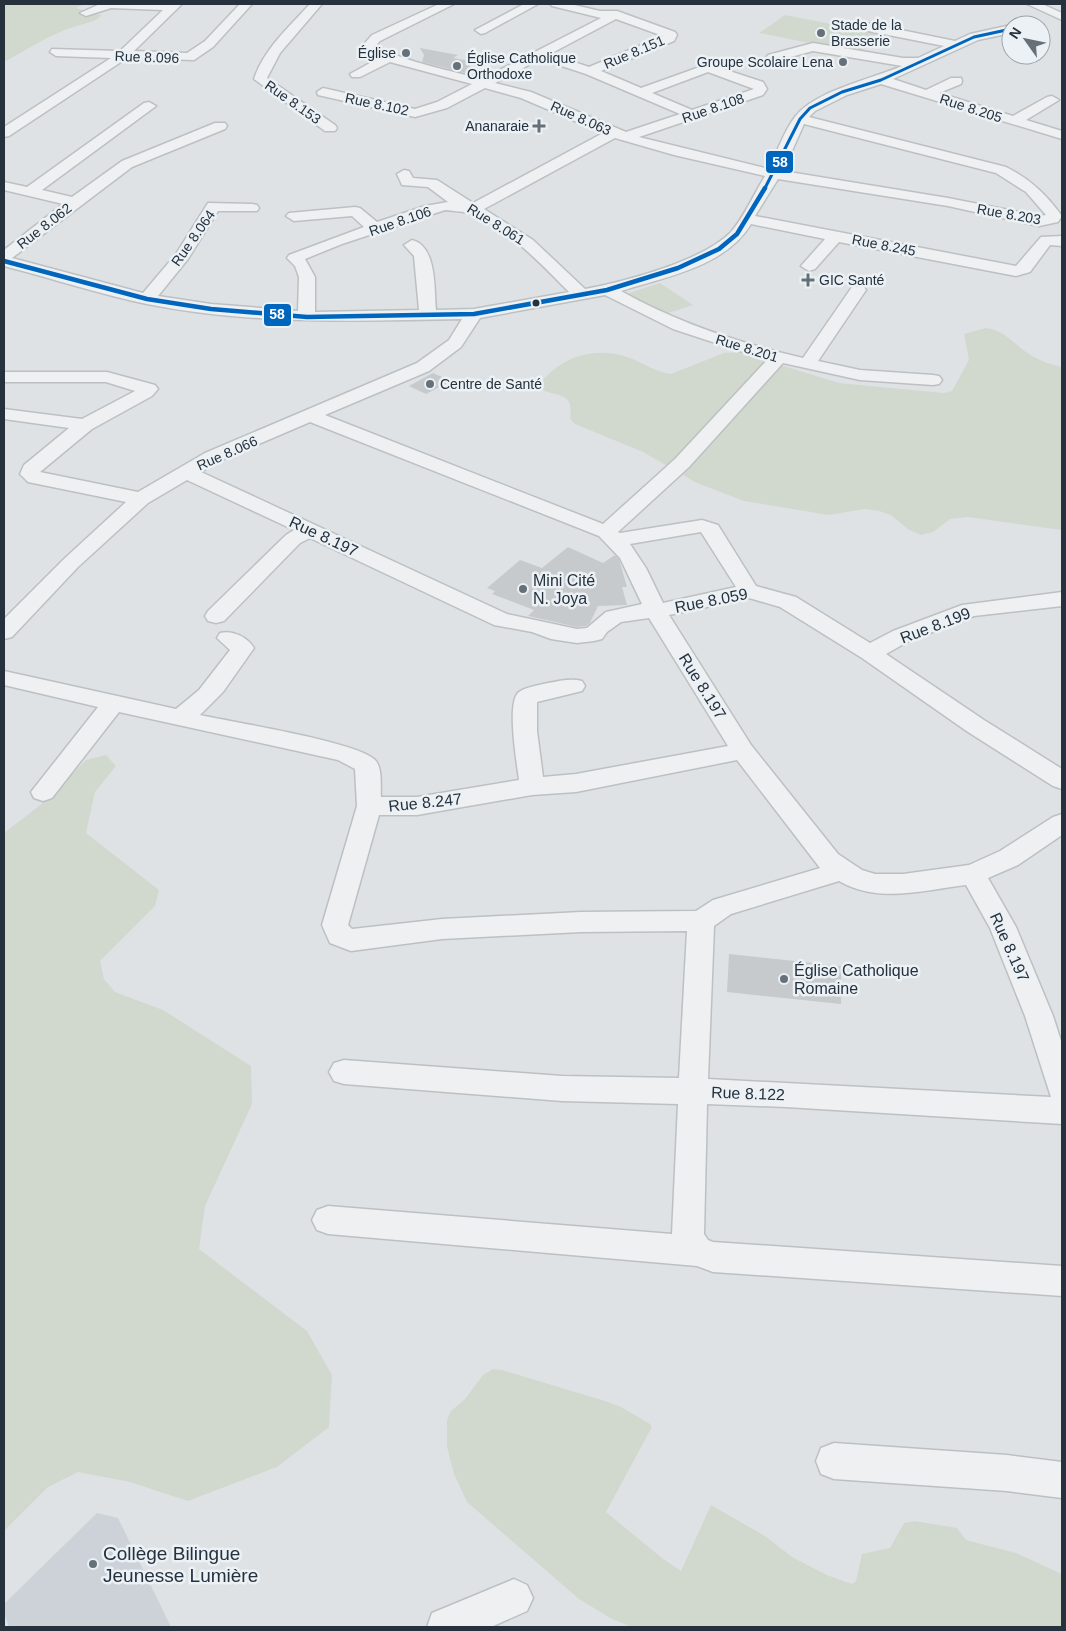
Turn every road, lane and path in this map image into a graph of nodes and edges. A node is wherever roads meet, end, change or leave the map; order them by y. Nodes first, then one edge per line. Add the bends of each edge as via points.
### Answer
1 (246, 4) edge
2 (316, 4) edge
3 (448, 4) edge
4 (532, 4) edge
5 (556, 4) edge
6 (1033, 4) edge
7 (174, 5) edge
8 (422, 6) dead end
9 (628, 8) dead end
10 (437, 9) junction
11 (86, 13) dead end
12 (615, 15) junction
13 (1062, 18) edge
14 (856, 25) dead end
15 (481, 30) dead end
16 (1001, 31) edge
17 (103, 43) dead end
18 (957, 45) junction
19 (126, 51) junction
20 (56, 52) dead end
21 (539, 55) junction
22 (426, 56) dead end
23 (389, 58) junction
24 (772, 58) dead end
25 (919, 62) junction
26 (411, 64) junction
27 (590, 71) junction
28 (356, 74) dead end
29 (881, 80) junction
30 (956, 81) dead end
31 (485, 83) junction
32 (324, 92) dead end
33 (640, 93) junction
34 (926, 94) junction
35 (1052, 100) dead end
36 (149, 106) dead end
37 (693, 115) junction
38 (800, 119) junction
39 (1014, 121) junction
40 (220, 126) dead end
41 (330, 128) dead end
42 (4, 133) edge
43 (619, 135) junction
44 (1062, 135) edge
45 (404, 174) dead end
46 (774, 174) junction
47 (4, 186) edge
48 (30, 191) junction
49 (75, 202) junction
50 (252, 208) dead end
51 (472, 209) junction
52 (294, 216) dead end
53 (746, 219) junction
54 (376, 229) junction
55 (836, 236) junction
56 (1062, 241) edge
57 (412, 245) dead end
58 (4, 257) edge
59 (4, 261) edge
60 (809, 266) dead end
61 (607, 290) junction
62 (858, 290) dead end
63 (582, 294) junction
64 (147, 299) junction
65 (474, 314) junction
66 (428, 315) junction
67 (307, 317) junction
68 (778, 358) junction
69 (807, 364) junction
70 (4, 377) edge
71 (933, 380) dead end
72 (4, 414) edge
73 (311, 416) junction
74 (86, 425) junction
75 (186, 472) junction
76 (141, 499) junction
77 (309, 530) junction
78 (611, 536) junction
79 (749, 591) junction
80 (1062, 599) edge
81 (656, 611) junction
82 (216, 616) dead end
83 (4, 632) edge
84 (228, 638) dead end
85 (870, 653) junction
86 (4, 678) edge
87 (574, 686) dead end
88 (114, 703) junction
89 (180, 718) junction
90 (743, 751) junction
91 (1058, 772) edge
92 (532, 786) junction
93 (43, 792) dead end
94 (369, 806) junction
95 (1062, 822) edge
96 (841, 871) junction
97 (974, 874) junction
98 (701, 921) junction
99 (344, 1072) dead end
100 (1062, 1090) edge
101 (694, 1091) junction
102 (1062, 1111) edge
103 (328, 1220) dead end
104 (698, 1251) junction
105 (1062, 1281) edge
106 (834, 1461) dead end
107 (1062, 1480) edge
108 (514, 1598) dead end
109 (446, 1627) edge

1 - 19 street, Rue 8.096 via 195,56 184,58
2 - 41 street, Rue 8.153 via 270,58 261,71 260,79
3 - 10 street
4 - 15 street
5 - 12 street, Rue 8.151
6 - 13 street
7 - 11 street via 110,4
7 - 19 street
8 - 10 street
9 - 12 street, Rue 8.102
10 - 23 street, Rue 8.063 via 371,43 374,50
12 - 21 street, Rue 8.102
12 - 27 street, Rue 8.151 via 667,32 670,38
14 - 18 street
16 - 18 street via 974,37
17 - 19 street
18 - 25 street
19 - 20 street, Rue 8.096
19 - 42 street via 99,73 80,82
21 - 27 street
21 - 31 street, Rue 8.102
22 - 26 street
23 - 26 street, Rue 8.063
23 - 28 street
24 - 25 street via 813,47
25 - 29 street
26 - 31 street, Rue 8.063
27 - 33 street, Rue 8.151
29 - 34 street, Rue 8.205
29 - 38 street via 822,100
30 - 34 street
31 - 32 street, Rue 8.102 via 442,105 415,113
31 - 43 street, Rue 8.063 via 548,103
33 - 37 street, Rue 8.151
33 - 37 street, Rue 8.108 via 711,65 761,89
34 - 39 street, Rue 8.205
35 - 39 street
36 - 48 street
37 - 43 street, Rue 8.108
38 - 46 street
38 - 46 street, Rue 8.203 via 1000,170 1033,189 1054,216 1048,221 1039,221 948,202
39 - 44 street, Rue 8.205
40 - 49 street via 127,164
43 - 46 street, Rue 8.063
43 - 51 street
45 - 51 street, Rue 8.061 via 407,182 432,183
46 - 53 street
47 - 48 street, Rue 8.062
48 - 49 street, Rue 8.062
49 - 58 street, Rue 8.062
50 - 64 street, Rue 8.064 via 213,206 182,256
51 - 54 street, Rue 8.106 via 445,206 430,209
51 - 63 street, Rue 8.061 via 528,243
52 - 54 street via 355,211
53 - 55 street, Rue 8.245
53 - 61 street via 737,234 720,249 645,280
54 - 67 street, Rue 8.106 via 295,258 305,268 308,278
55 - 56 street, Rue 8.245 via 1022,271 1046,240
55 - 60 street
57 - 66 street via 422,255
59 - 64 street
61 - 63 street
61 - 68 street, Rue 8.201 via 676,326
62 - 69 street
63 - 65 street
64 - 67 street via 211,309
65 - 66 street
65 - 73 street, Rue 8.066 via 455,343 441,355 407,374
66 - 67 street
68 - 69 street, Rue 8.201
68 - 78 street
69 - 71 street, Rue 8.201 via 860,374
70 - 74 street via 107,377 149,389
72 - 74 street
73 - 75 street, Rue 8.066 via 212,457
73 - 78 street
74 - 76 street via 31,469 30,474 35,478
75 - 76 street, Rue 8.066
75 - 77 street, Rue 8.197
76 - 83 street, Rue 8.066 via 71,563
77 - 81 street, Rue 8.197 via 502,620 537,626 550,632 577,636 594,634 603,622 614,616 636,610
77 - 82 street via 293,539
78 - 79 street via 702,526 711,529
78 - 81 street, Rue 8.059 via 630,556
79 - 81 street, Rue 8.059
79 - 85 street, Rue 8.059 via 788,602
80 - 85 street, Rue 8.199 via 970,610 901,636
81 - 90 street, Rue 8.197
84 - 89 street via 243,648 217,684 195,708
85 - 91 street, Rue 8.059 via 976,726
86 - 88 street, Rue 8.247
87 - 92 street via 526,698 525,731
88 - 89 street, Rue 8.247
88 - 93 street
89 - 94 street, Rue 8.247 via 359,758 367,766
90 - 92 street, Rue 8.247 via 576,783
90 - 96 street, Rue 8.197 via 816,845
92 - 94 street, Rue 8.247 via 417,806
94 - 98 street via 335,925 340,936 351,940 442,929 581,922
95 - 97 street via 1009,858
96 - 97 street, Rue 8.197 via 862,881 893,884
96 - 98 street via 722,908
97 - 100 street, Rue 8.197 via 1003,927 1039,1016
98 - 101 street, Rue 8.122
99 - 101 street via 621,1091
101 - 102 street, Rue 8.122 via 796,1094
101 - 104 street via 688,1238
103 - 104 street
104 - 105 street via 713,1257
106 - 107 street
108 - 109 street

